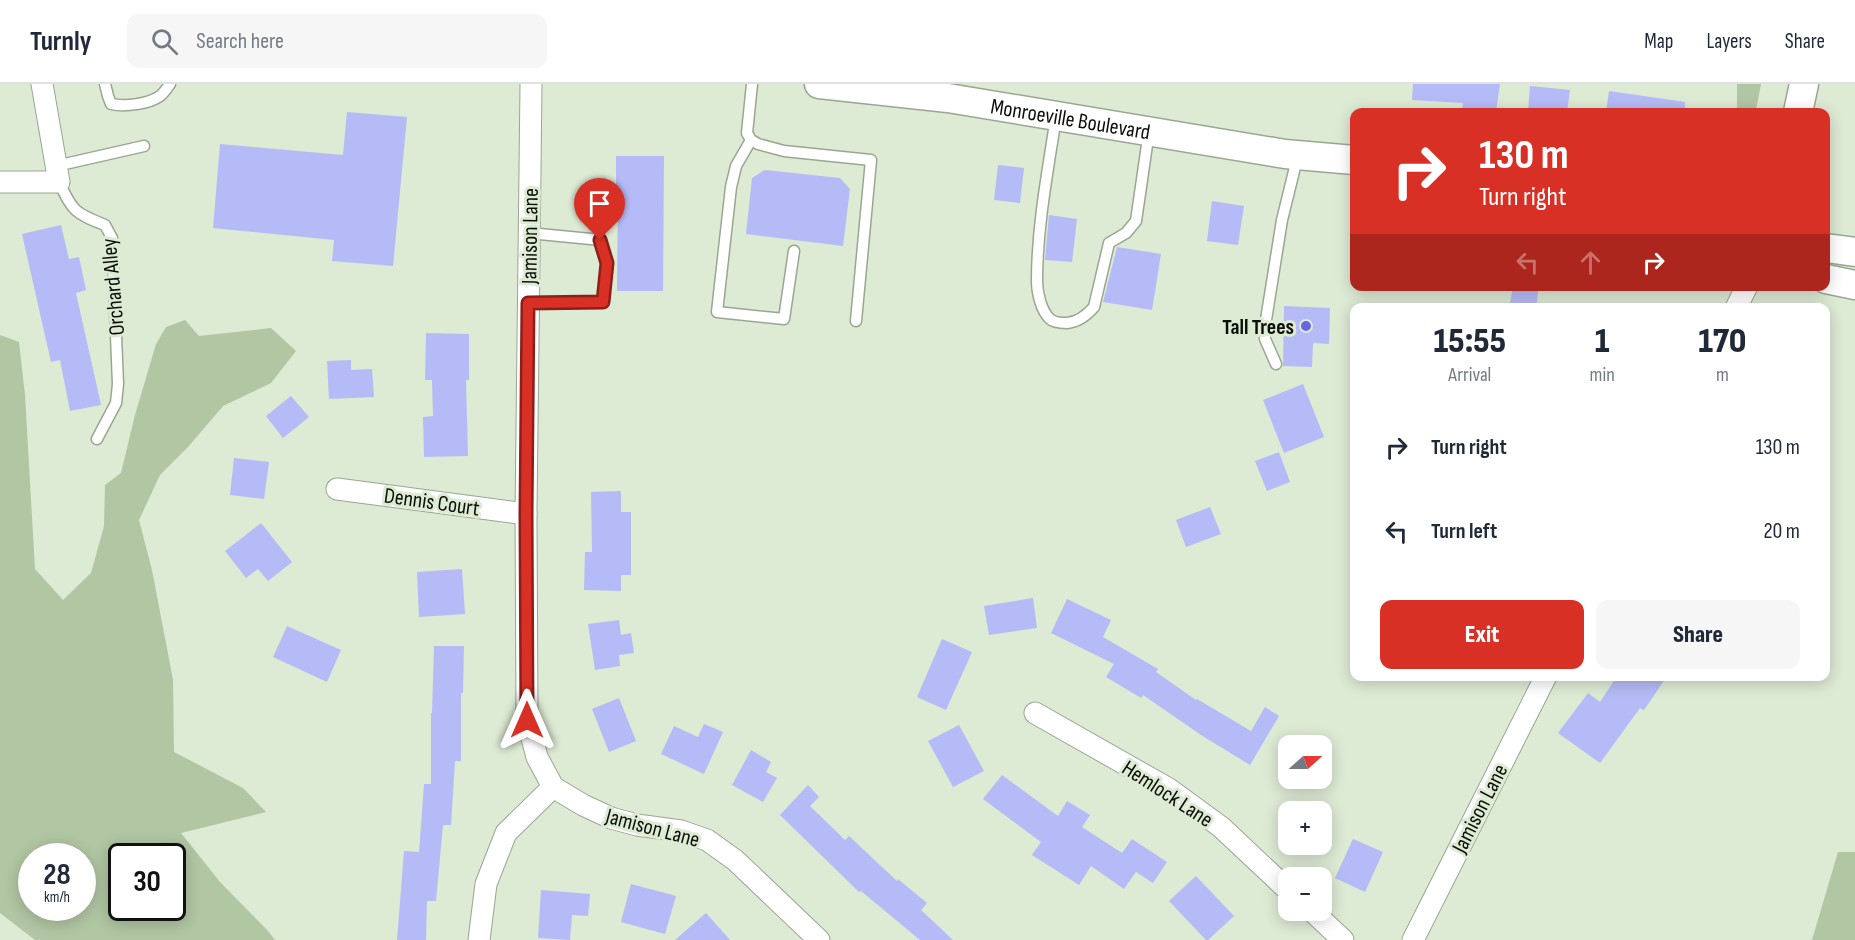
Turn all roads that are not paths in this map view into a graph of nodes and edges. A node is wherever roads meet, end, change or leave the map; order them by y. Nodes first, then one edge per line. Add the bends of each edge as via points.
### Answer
1 (42, 84) edge
2 (105, 84) edge
3 (170, 84) edge
4 (531, 84) edge
5 (752, 84) edge
6 (819, 84) edge
7 (1804, 84) edge
8 (949, 91) edge
9 (1799, 108) edge
10 (1056, 116) junction
11 (1149, 131) junction
12 (751, 140) junction
13 (144, 146) dead end
14 (1291, 156) junction
15 (1350, 160) edge
16 (58, 174) junction
17 (1350, 178) edge
18 (0, 182) edge
19 (529, 233) junction
20 (1830, 249) edge
21 (794, 251) dead end
22 (1855, 252) edge
23 (1830, 280) edge
24 (1855, 285) edge
25 (528, 303) junction
26 (856, 321) dead end
27 (1276, 364) dead end
28 (97, 439) dead end
29 (337, 489) dead end
30 (526, 514) junction
31 (1543, 681) edge
32 (1035, 713) dead end
33 (553, 787) junction
34 (1278, 881) edge
35 (1323, 921) edge
36 (479, 940) edge
37 (819, 940) edge
38 (1343, 940) edge
39 (1413, 940) edge

1 - 16 street, Orchard Alley
2 - 3 lane via 111,104 118,106 152,100
4 - 19 street, Jamison Lane
5 - 12 lane via 746,126
6 - 8 main road, Monroeville Boulevard
7 - 9 main road
8 - 10 main road, Monroeville Boulevard
10 - 11 main road, Monroeville Boulevard
10 - 11 lane via 1037,282 1039,296 1054,322 1078,320 1094,307 1108,246 1136,221
11 - 14 main road, Monroeville Boulevard
12 - 21 lane via 736,166 731,187 717,312 784,319
12 - 26 lane via 784,150 871,160
13 - 16 lane
14 - 15 main road, Monroeville Boulevard
14 - 17 main road, Monroeville Boulevard
14 - 27 lane via 1265,326 1265,339
16 - 18 street
16 - 28 lane, Orchard Alley via 69,204 77,213 105,225 112,238 118,384 116,403
19 - 25 street, Jamison Lane
19 - 25 lane via 600,240 607,263 603,302
20 - 22 main road
23 - 24 main road
25 - 30 street, Jamison Lane
29 - 30 street, Dennis Court
30 - 33 street, Jamison Lane via 527,720 537,757
31 - 39 street, Jamison Lane
32 - 34 street, Hemlock Lane via 1169,789 1221,827
33 - 36 street via 506,833 486,884
33 - 37 street, Jamison Lane via 611,818 707,840 735,860
35 - 38 street

